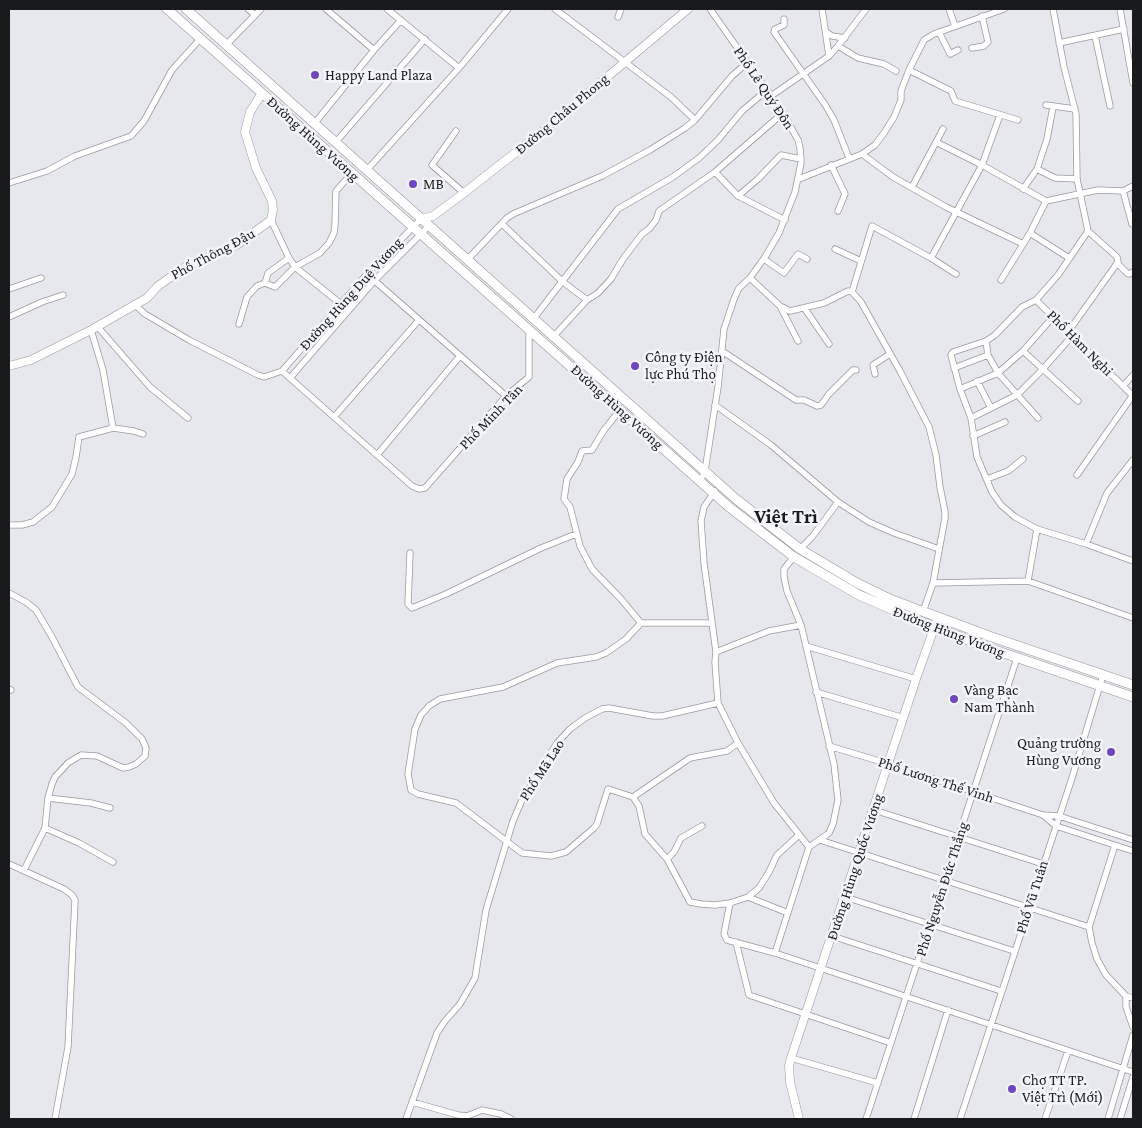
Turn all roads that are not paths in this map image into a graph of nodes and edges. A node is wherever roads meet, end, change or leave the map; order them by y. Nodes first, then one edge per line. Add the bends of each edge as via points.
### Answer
1 (186, 9) edge
2 (248, 9) edge
3 (261, 9) edge
4 (326, 9) edge
5 (387, 9) edge
6 (508, 9) edge
7 (555, 9) edge
8 (622, 9) edge
9 (688, 9) edge
10 (710, 9) edge
11 (822, 9) edge
12 (866, 9) edge
13 (949, 9) edge
14 (1004, 9) edge
15 (1053, 9) edge
16 (1120, 9) edge
17 (1128, 9) edge
18 (170, 10) edge
19 (985, 13) edge
20 (256, 15) junction
21 (618, 17) dead end
22 (401, 20) junction
23 (784, 20) dead end
24 (955, 26) junction
25 (1124, 29) junction
26 (826, 32) junction
27 (939, 32) junction
28 (1095, 36) junction
29 (201, 38) junction
30 (845, 38) junction
31 (425, 39) junction
32 (1133, 42) edge
33 (1059, 43) junction
34 (1126, 43) junction
35 (226, 45) junction
36 (838, 46) junction
37 (972, 48) dead end
38 (374, 50) junction
39 (958, 50) dead end
40 (829, 56) junction
41 (624, 62) junction
42 (748, 62) junction
43 (459, 68) junction
44 (909, 70) junction
45 (896, 72) dead end
46 (804, 74) junction
47 (1133, 83) edge
48 (767, 90) junction
49 (262, 93) junction
50 (771, 96) junction
51 (1046, 105) dead end
52 (1110, 106) dead end
53 (1053, 107) junction
54 (1075, 109) junction
55 (783, 113) junction
56 (1000, 114) junction
57 (695, 120) junction
58 (1018, 120) dead end
59 (314, 124) junction
60 (942, 129) dead end
61 (456, 131) dead end
62 (936, 142) junction
63 (335, 143) junction
64 (862, 154) junction
65 (849, 158) junction
66 (801, 159) junction
67 (982, 165) junction
68 (831, 166) junction
69 (1037, 169) junction
70 (366, 171) junction
71 (715, 172) junction
72 (352, 173) junction
73 (798, 179) junction
74 (1077, 179) junction
75 (9, 183) edge
76 (1133, 186) edge
77 (912, 187) junction
78 (1023, 189) junction
79 (1123, 191) junction
80 (464, 193) junction
81 (1081, 193) junction
82 (738, 196) junction
83 (1046, 202) junction
84 (838, 211) dead end
85 (956, 211) junction
86 (433, 216) junction
87 (421, 219) junction
88 (271, 220) junction
89 (785, 220) junction
90 (502, 224) junction
91 (1132, 224) dead end
92 (429, 226) junction
93 (412, 227) junction
94 (1088, 231) junction
95 (1030, 233) junction
96 (421, 234) junction
97 (1023, 244) junction
98 (835, 250) dead end
99 (288, 258) junction
100 (931, 258) junction
101 (1070, 258) junction
102 (764, 259) junction
103 (807, 259) dead end
104 (467, 260) junction
105 (861, 261) junction
106 (1117, 263) junction
107 (295, 267) junction
108 (1133, 272) edge
109 (367, 274) junction
110 (956, 274) dead end
111 (41, 278) dead end
112 (750, 278) junction
113 (375, 280) junction
114 (1001, 280) dead end
115 (563, 282) junction
116 (265, 283) junction
117 (9, 289) edge
118 (852, 292) junction
119 (64, 295) dead end
120 (587, 300) junction
121 (1036, 300) junction
122 (134, 304) junction
123 (340, 304) junction
124 (780, 306) junction
125 (805, 309) junction
126 (9, 317) edge
127 (1053, 317) junction
128 (534, 318) junction
129 (419, 320) junction
130 (239, 324) dead end
131 (94, 328) junction
132 (529, 329) junction
133 (1070, 334) junction
134 (554, 336) junction
135 (798, 341) dead end
136 (986, 341) junction
137 (829, 344) dead end
138 (722, 351) junction
139 (1023, 351) junction
140 (890, 354) junction
141 (988, 355) junction
142 (460, 356) junction
143 (9, 366) edge
144 (954, 368) junction
145 (1043, 369) junction
146 (856, 370) dead end
147 (282, 371) junction
148 (998, 372) junction
149 (875, 374) dead end
150 (1133, 375) edge
151 (290, 378) junction
152 (977, 381) junction
153 (1123, 386) junction
154 (960, 389) junction
155 (1016, 394) junction
156 (506, 396) junction
157 (1133, 396) edge
158 (1078, 401) dead end
159 (715, 405) junction
160 (991, 408) junction
161 (620, 410) junction
162 (188, 418) dead end
163 (334, 418) junction
164 (970, 418) junction
165 (1038, 418) dead end
166 (1006, 422) dead end
167 (113, 428) junction
168 (143, 434) dead end
169 (973, 436) junction
170 (377, 455) junction
171 (1023, 459) dead end
172 (1133, 460) edge
173 (706, 472) junction
174 (1077, 475) dead end
175 (986, 479) junction
176 (700, 481) junction
177 (720, 485) junction
178 (713, 493) junction
179 (838, 502) junction
180 (9, 525) edge
181 (1037, 529) junction
182 (576, 534) junction
183 (1086, 544) junction
184 (800, 549) junction
185 (939, 549) junction
186 (410, 553) dead end
187 (794, 557) junction
188 (1133, 561) edge
189 (1028, 582) junction
190 (933, 583) junction
191 (9, 593) edge
192 (923, 612) junction
193 (938, 617) junction
194 (1133, 618) edge
195 (641, 623) junction
196 (712, 623) junction
197 (801, 625) junction
198 (935, 627) junction
199 (806, 646) junction
200 (716, 652) junction
201 (1017, 658) junction
202 (1104, 675) junction
203 (916, 679) junction
204 (1133, 685) edge
205 (1100, 686) junction
206 (816, 692) junction
207 (1133, 697) edge
208 (718, 703) junction
209 (904, 718) junction
210 (738, 743) junction
211 (829, 746) junction
212 (889, 764) junction
213 (973, 793) junction
214 (633, 797) junction
215 (48, 798) junction
216 (110, 808) dead end
217 (874, 810) junction
218 (1043, 815) junction
219 (1059, 816) junction
220 (702, 826) dead end
221 (1056, 826) junction
222 (45, 828) junction
223 (799, 835) junction
224 (959, 836) junction
225 (507, 840) junction
226 (820, 840) junction
227 (1133, 840) edge
228 (1115, 845) junction
229 (809, 847) junction
230 (1133, 851) edge
231 (859, 853) junction
232 (667, 858) junction
233 (113, 862) dead end
234 (9, 864) edge
235 (1043, 864) junction
236 (24, 870) junction
237 (945, 879) junction
238 (748, 897) junction
239 (845, 897) junction
240 (730, 903) junction
241 (1029, 907) junction
242 (788, 913) junction
243 (930, 925) junction
244 (1089, 927) junction
245 (832, 936) junction
246 (736, 942) junction
247 (1014, 951) junction
248 (775, 953) junction
249 (917, 964) junction
250 (821, 968) junction
251 (1001, 991) junction
252 (1126, 996) junction
253 (906, 997) junction
254 (1133, 998) edge
255 (948, 1010) junction
256 (806, 1014) junction
257 (990, 1024) junction
258 (1133, 1027) edge
259 (1133, 1035) edge
260 (891, 1043) junction
261 (1068, 1051) junction
262 (792, 1058) junction
263 (1124, 1069) junction
264 (1133, 1072) edge
265 (1133, 1077) edge
266 (878, 1083) junction
267 (412, 1102) junction
268 (55, 1119) edge
269 (406, 1119) edge
270 (511, 1119) edge
271 (800, 1119) edge
272 (866, 1119) edge
273 (914, 1119) edge
274 (960, 1119) edge
275 (1045, 1119) edge
276 (1108, 1119) edge
277 (1120, 1119) edge

1 - 35 main road, Đường Hùng Vương
2 - 20 street
3 - 20 street
4 - 38 street
5 - 22 street
6 - 43 street
7 - 41 street
8 - 21 street
9 - 41 street, Đường Châu Phong
10 - 42 street, Phố Lê Quý Đôn
11 - 26 street
12 - 30 street
13 - 24 street
14 - 19 street
15 - 33 street
16 - 17 street
16 - 25 street
18 - 29 main road, Đường Hùng Vương
19 - 24 street
19 - 37 street via 988,42
20 - 35 street
22 - 31 street
22 - 38 street
23 - 46 street via 784,25 775,28 774,32
24 - 27 street
25 - 28 street
25 - 34 street
26 - 30 street
26 - 40 street
27 - 39 street via 950,54
27 - 44 street via 922,44
28 - 33 street
28 - 52 street
29 - 49 main road, Đường Hùng Vương
29 - 75 street via 172,70 144,121 131,136
30 - 36 street
31 - 43 street
31 - 63 street
32 - 34 street
33 - 54 street
34 - 47 street
35 - 59 main road, Đường Hùng Vương
36 - 40 street
36 - 45 street via 858,58 884,64
38 - 59 street
40 - 46 street
41 - 57 street via 671,97
41 - 80 street, Đường Châu Phong
42 - 48 street, Phố Lê Quý Đôn
42 - 57 street
43 - 70 street
44 - 56 street via 951,91 955,101
44 - 64 street via 901,100 889,125 875,145
46 - 50 street
46 - 65 street via 834,120
48 - 50 street, Phố Lê Quý Đôn
48 - 115 street via 742,110 699,158 618,209
49 - 72 main road, Đường Hùng Vương
49 - 88 street, Phố Thông Đậu via 250,112 246,132 256,168 272,201
50 - 55 street, Phố Lê Quý Đôn
51 - 53 street
53 - 54 street
53 - 69 street
54 - 74 street
55 - 66 street, Phố Lê Quý Đôn via 798,140
55 - 71 street
56 - 58 street
56 - 67 street
57 - 90 street via 602,176 513,214
59 - 63 main road, Đường Hùng Vương
60 - 62 street
61 - 80 street via 432,165
62 - 67 street
62 - 77 street
63 - 70 main road, Đường Hùng Vương
64 - 65 street
64 - 77 street
65 - 68 street
66 - 73 street, Phố Lê Quý Đôn
66 - 82 street via 781,155
67 - 78 street
67 - 85 street
68 - 73 street
68 - 84 street via 845,194
69 - 74 street via 1055,178
69 - 78 street
70 - 87 main road, Đường Hùng Vương
71 - 82 street
71 - 120 street via 659,212 611,279 598,294
72 - 93 main road, Đường Hùng Vương
72 - 107 street via 336,191 336,224 332,238 320,253
73 - 89 street, Phố Lê Quý Đôn
74 - 81 street
76 - 79 street
77 - 85 street
78 - 83 street
79 - 81 street
79 - 91 street
80 - 86 street, Đường Châu Phong
81 - 83 street
81 - 94 street
82 - 89 street
83 - 95 street
85 - 97 street
85 - 100 street
86 - 87 street, Đường Châu Phong
86 - 92 street
87 - 92 main road, Đường Hùng Vương
87 - 93 street, Đường Hùng Duệ Vương
88 - 99 street
88 - 122 street, Phố Thông Đậu via 238,244 184,267 147,298
89 - 102 street, Phố Lê Quý Đôn
90 - 104 street
90 - 115 street
92 - 96 street, Đường Hùng Duệ Vương
92 - 104 main road, Đường Hùng Vương
93 - 96 main road, Đường Hùng Vương
93 - 109 street, Đường Hùng Duệ Vương
94 - 101 street, Phố Hàm Nghi
94 - 106 street via 1117,257
95 - 97 street
95 - 101 street
96 - 113 street, Đường Hùng Duệ Vương
96 - 132 main road, Đường Hùng Vương
97 - 114 street
98 - 105 street
99 - 107 street
99 - 116 street via 268,273
100 - 105 street via 872,226
100 - 110 street
101 - 121 street, Phố Hàm Nghi
102 - 103 street via 784,273 798,254
102 - 112 street, Phố Lê Quý Đôn
104 - 128 main road, Đường Hùng Vương
105 - 118 street
106 - 108 street via 1127,273
106 - 133 street
107 - 116 street via 275,286
107 - 123 street
109 - 113 street
109 - 123 street, Đường Hùng Duệ Vương
111 - 117 street
112 - 124 street
112 - 138 street, Phố Lê Quý Đôn via 734,298 724,329
113 - 129 street
113 - 151 street, Đường Hùng Duệ Vương
115 - 120 street
115 - 128 street
116 - 130 street via 257,286 247,297
118 - 125 street
118 - 140 street
119 - 126 street
120 - 134 street
121 - 127 street, Phố Hàm Nghi
121 - 136 street via 1022,307
122 - 131 street, Phố Thông Đậu
122 - 147 street via 189,340 258,375 264,377
123 - 147 street, Đường Hùng Duệ Vương
124 - 125 street via 790,311
124 - 135 street
125 - 137 street
127 - 133 street, Phố Hàm Nghi
127 - 139 street
128 - 134 main road, Đường Hùng Vương
129 - 142 street
129 - 163 street
131 - 143 street, Phố Thông Đậu via 31,360
131 - 162 street via 150,386
131 - 167 street
132 - 156 street, Phố Minh Tân via 529,377
132 - 161 main road, Đường Hùng Vương
133 - 145 street
133 - 153 street, Phố Hàm Nghi
134 - 173 main road, Đường Hùng Vương
136 - 141 street
136 - 144 street via 953,352
138 - 146 street via 796,400 817,406
138 - 159 street, Phố Lê Quý Đôn
139 - 145 street
139 - 148 street
140 - 149 street via 874,364
140 - 185 street via 929,427 945,518
141 - 144 street
141 - 148 street
142 - 156 street
142 - 170 street
144 - 154 street
145 - 155 street
145 - 158 street
147 - 151 street
148 - 152 street
148 - 155 street
150 - 153 street
151 - 163 street
152 - 154 street
152 - 160 street
153 - 157 street, Phố Hàm Nghi
154 - 164 street
155 - 160 street
155 - 165 street
156 - 170 street, Phố Minh Tân via 425,488 412,486
157 - 174 street
159 - 173 street, Phố Lê Quý Đôn
159 - 179 street via 771,445
160 - 164 street
161 - 176 main road, Đường Hùng Vương
161 - 182 street via 592,450 582,451 568,478 564,499 570,507
163 - 170 street
164 - 169 street
166 - 169 street
167 - 168 street
167 - 180 street via 79,438 72,474 52,507 34,522
169 - 175 street
171 - 175 street via 1008,471
172 - 183 street via 1107,493
173 - 176 street, Phố Lê Quý Đôn
173 - 177 main road, Đường Hùng Vương
175 - 181 street via 1001,505
176 - 178 main road, Đường Hùng Vương
177 - 178 street
177 - 184 main road, Đường Hùng Vương
178 - 187 main road, Đường Hùng Vương
178 - 196 street via 704,507 702,518 702,547
179 - 184 street
179 - 185 street via 869,522
181 - 183 street
181 - 189 street
182 - 186 street via 412,608 408,604
182 - 195 street via 592,570
183 - 188 street
184 - 192 main road, Đường Hùng Vương via 865,587
185 - 190 street
187 - 197 street via 784,569 784,577
187 - 198 main road, Đường Hùng Vương via 860,596
189 - 190 street
189 - 194 street
190 - 192 street
191 - 215 street via 36,610 78,687 131,728 146,748 142,760 123,768 97,756 81,755 55,777
192 - 193 main road, Đường Hùng Vương
193 - 198 street, Đường Hùng Quốc Vương
193 - 202 main road, Đường Hùng Vương
195 - 196 street
195 - 225 street via 606,653 557,663 503,687 440,699 421,715 415,730 408,774 411,790 456,802
196 - 200 street
197 - 199 street
197 - 200 street via 769,631
198 - 201 main road, Đường Hùng Vương
198 - 203 street, Đường Hùng Quốc Vương
199 - 203 street
199 - 206 street
200 - 208 street
201 - 205 main road, Đường Hùng Vương
201 - 213 street, Phố Nguyễn Đức Thắng
202 - 204 main road, Đường Hùng Vương
202 - 205 street, Phố Vũ Tuân
203 - 209 street, Đường Hùng Quốc Vương
205 - 207 main road, Đường Hùng Vương
205 - 219 street, Phố Vũ Tuân
206 - 209 street
206 - 211 street
208 - 210 street
208 - 225 street, Phố Mã Lao via 662,716 610,708 585,718 557,743 537,773 522,800
209 - 212 street, Đường Hùng Quốc Vương
210 - 214 street via 728,751 690,758
210 - 223 street via 774,803
211 - 212 street, Phố Lương Thế Vinh
211 - 226 street via 838,800 834,824
212 - 213 street, Phố Lương Thế Vinh
212 - 217 street, Đường Hùng Quốc Vương
213 - 218 street, Phố Lương Thế Vinh
213 - 224 street, Phố Nguyễn Đức Thắng
214 - 225 street via 608,789 597,824 561,854 522,853
214 - 232 street via 639,806 645,834
215 - 216 street
215 - 222 street
217 - 224 street
217 - 231 street, Đường Hùng Quốc Vương
218 - 219 street, Phố Lương Thế Vinh
218 - 221 street, Phố Lương Thế Vinh
219 - 221 street, Phố Vũ Tuân
219 - 227 street, Phố Lương Thế Vinh
220 - 232 street via 681,838
221 - 228 street, Phố Lương Thế Vinh
221 - 235 street, Phố Vũ Tuân
222 - 233 street
222 - 236 street
223 - 229 street
223 - 238 street via 777,855 759,888
224 - 235 street
224 - 237 street, Phố Nguyễn Đức Thắng
225 - 267 street, Phố Mã Lao via 486,910 475,978 460,1004 437,1032
226 - 229 street
226 - 231 street
228 - 230 street, Phố Lương Thế Vinh
228 - 244 street
229 - 242 street
231 - 237 street
231 - 239 street, Đường Hùng Quốc Vương
232 - 240 street via 690,902
234 - 236 street
235 - 241 street, Phố Vũ Tuân
236 - 268 street via 64,888 75,900 68,1047
237 - 241 street
237 - 243 street, Phố Nguyễn Đức Thắng
238 - 240 street
238 - 242 street
239 - 243 street
239 - 245 street, Đường Hùng Quốc Vương
240 - 246 street via 724,936
241 - 244 street
241 - 247 street, Phố Vũ Tuân
242 - 248 street
243 - 247 street
243 - 249 street, Phố Nguyễn Đức Thắng
244 - 252 street via 1101,967
245 - 249 street
245 - 250 street, Đường Hùng Quốc Vương
246 - 248 street
246 - 256 street via 750,995
247 - 251 street, Phố Vũ Tuân
248 - 250 street
249 - 251 street
249 - 253 street, Phố Nguyễn Đức Thắng
250 - 253 street
250 - 256 street, Đường Hùng Quốc Vương
251 - 257 street, Phố Vũ Tuân
252 - 254 street
252 - 258 street
253 - 255 street
253 - 260 street, Phố Nguyễn Đức Thắng
255 - 257 street
255 - 273 street
256 - 260 street
256 - 262 street, Đường Hùng Quốc Vương
257 - 261 street
257 - 274 street, Phố Vũ Tuân
259 - 263 street
260 - 266 street, Phố Nguyễn Đức Thắng
261 - 263 street
261 - 275 street
262 - 266 street
262 - 271 street, Đường Hùng Quốc Vương via 790,1082
263 - 264 street
263 - 276 street
265 - 277 street
266 - 272 street, Phố Nguyễn Đức Thắng
267 - 269 street
267 - 270 street via 458,1115 467,1116 482,1110

